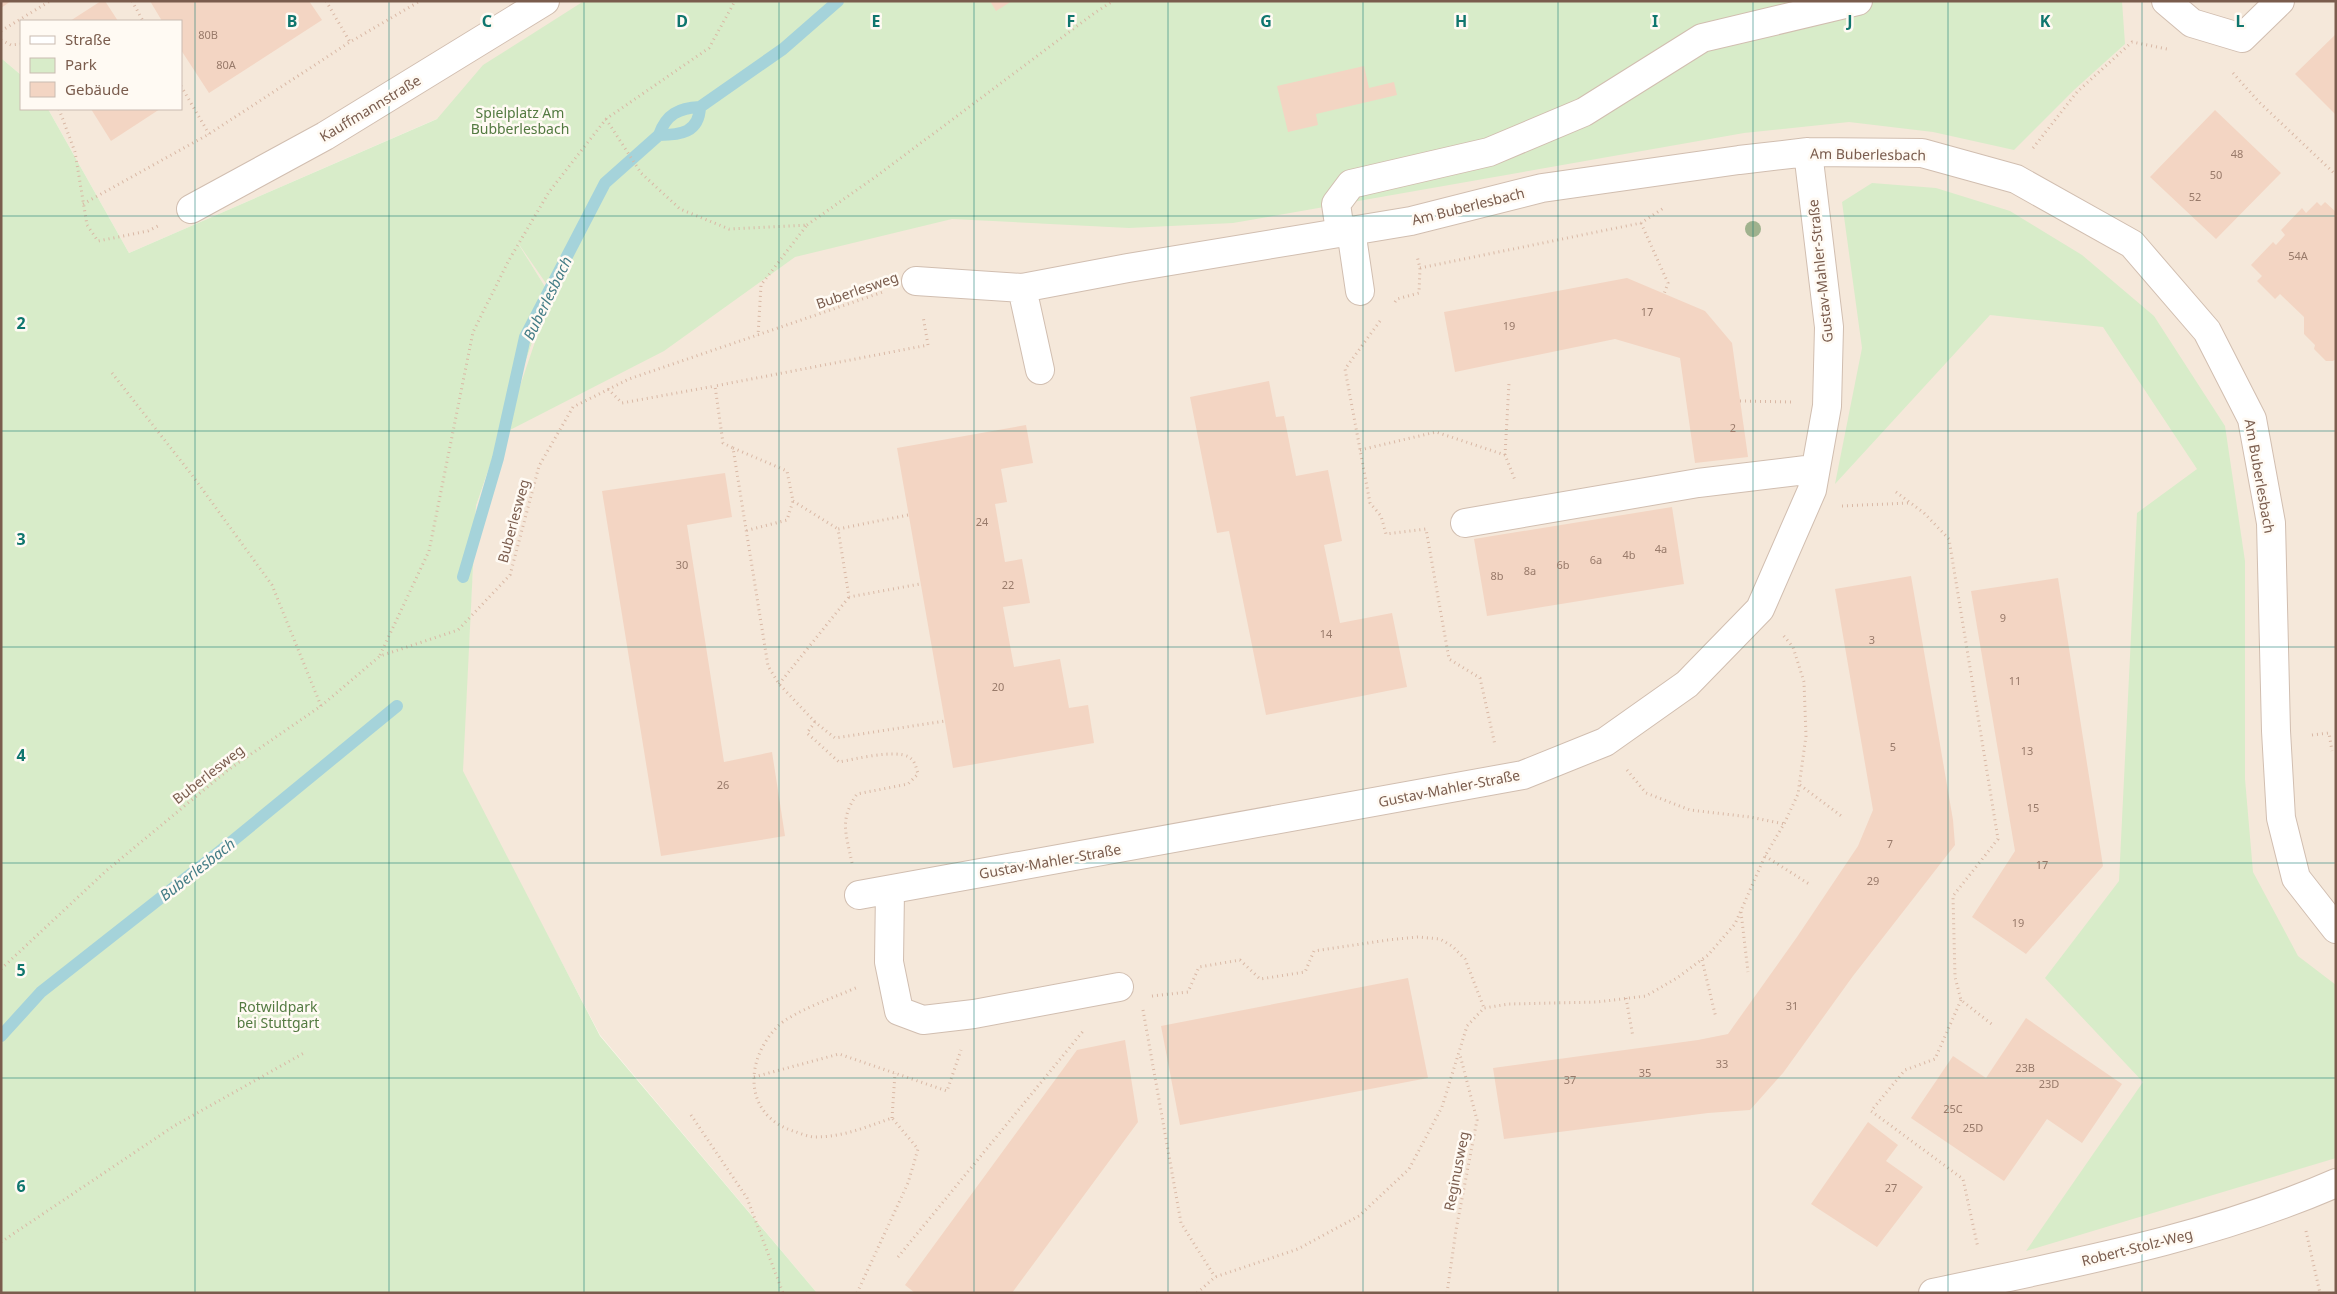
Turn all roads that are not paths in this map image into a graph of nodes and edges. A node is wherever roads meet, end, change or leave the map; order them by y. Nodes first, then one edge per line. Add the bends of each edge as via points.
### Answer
1 (545, 1) edge
2 (1858, 1) edge
3 (2166, 1) edge
4 (2280, 1) edge
5 (1808, 152) junction
6 (191, 209) road end
7 (1345, 231) junction
8 (916, 281) road end
9 (1022, 288) junction
10 (1360, 291) dead end
11 (1040, 370) dead end
12 (1814, 469) junction
13 (1466, 523) dead end
14 (890, 890) junction
15 (859, 895) road end
16 (2336, 929) edge
17 (1130, 992) road end
18 (2336, 1184) edge
19 (1933, 1293) edge

1 - 6 street, Kauffmannstraße via 326,136
2 - 7 street via 1702,38 1584,112 1489,152 1351,184 1336,204
3 - 4 street via 2192,23 2242,38
5 - 7 street, Am Buberlesbach via 1542,188 1411,221
5 - 12 street, Gustav-Mahler-Straße via 1829,327 1826,406
5 - 16 street, Am Buberlesbach via 1922,153 2016,180 2132,244 2206,331 2252,419 2271,523 2281,818 2296,878
7 - 9 street, Am Buberlesbach
7 - 10 street
8 - 9 street, Am Buberlesbach
9 - 11 street
12 - 13 street via 1698,483
12 - 14 street, Gustav-Mahler-Straße via 1812,490 1760,609 1687,684 1605,742 1523,775
14 - 15 street, Gustav-Mahler-Straße
14 - 17 street via 889,962 899,1011 923,1020
18 - 19 street, Robert-Stolz-Weg via 2198,1232

